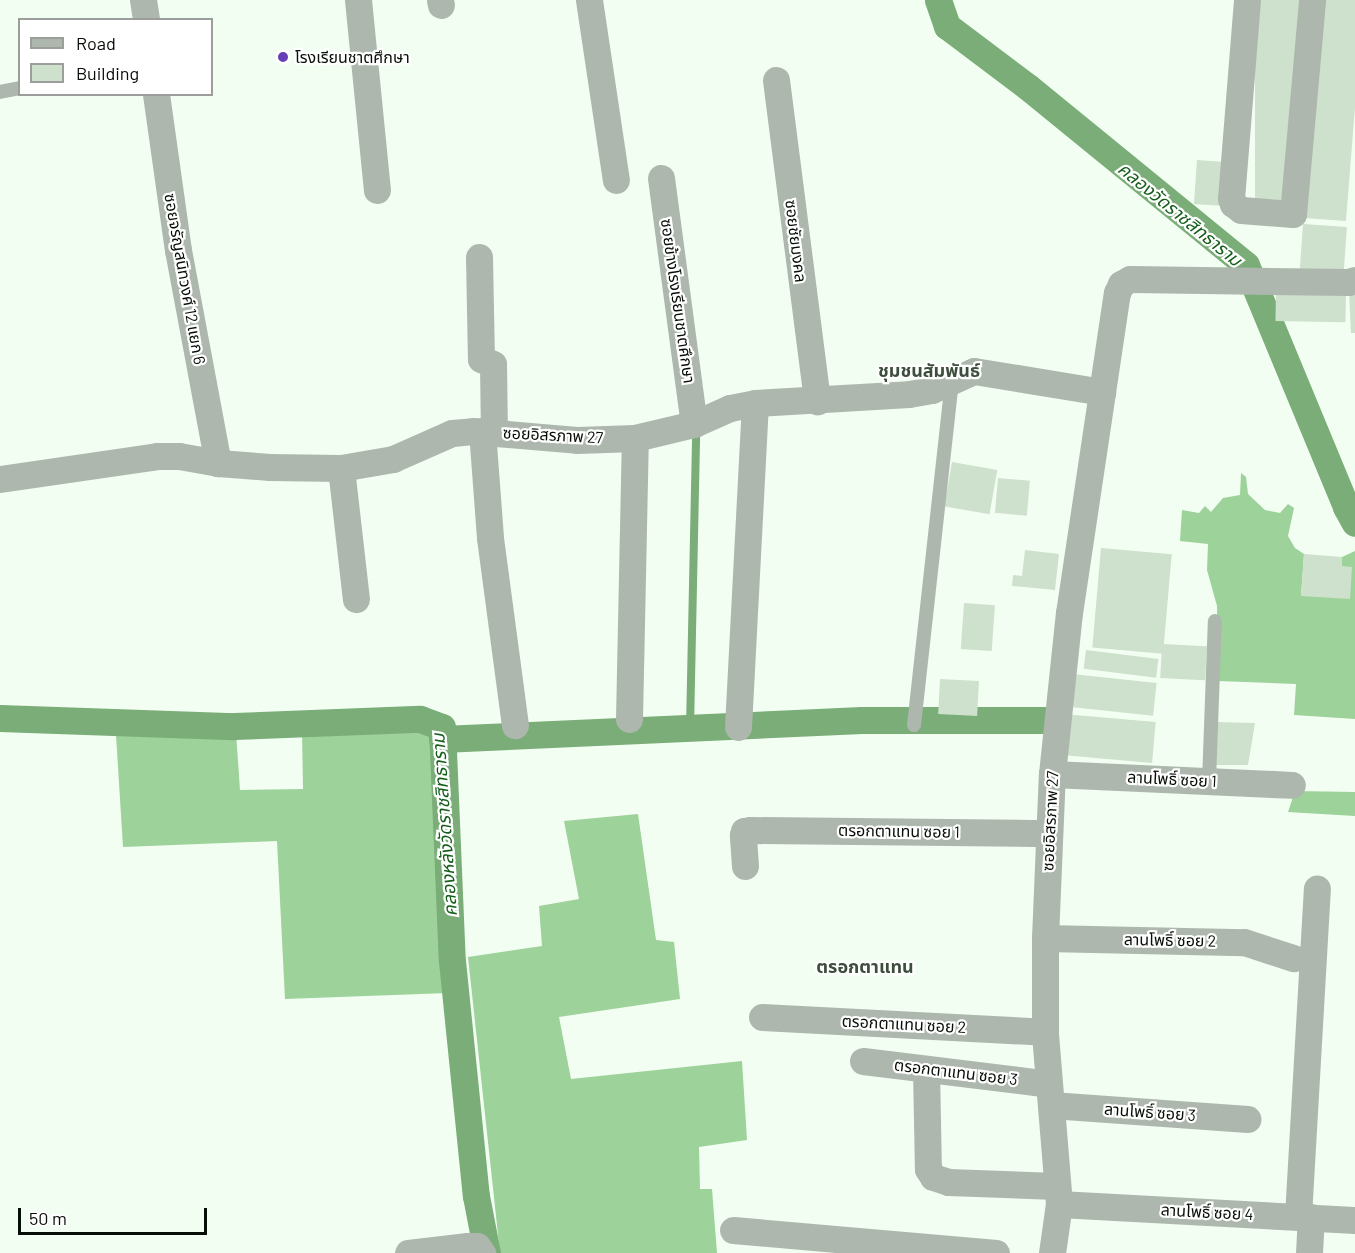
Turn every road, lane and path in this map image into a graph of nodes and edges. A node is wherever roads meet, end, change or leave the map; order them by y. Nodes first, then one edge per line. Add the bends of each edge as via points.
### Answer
1 (143, 0) edge
2 (358, 0) edge
3 (590, 0) edge
4 (1247, 0) edge
5 (1312, 0) edge
6 (146, 18) edge
7 (776, 80) dead end
8 (18, 88) edge
9 (0, 92) edge
10 (156, 96) edge
11 (661, 178) dead end
12 (616, 180) dead end
13 (376, 190) dead end
14 (479, 257) dead end
15 (1355, 280) edge
16 (952, 383) junction
17 (1102, 392) junction
18 (817, 401) junction
19 (755, 403) junction
20 (694, 424) junction
21 (488, 432) junction
22 (635, 438) junction
23 (218, 463) junction
24 (341, 468) junction
25 (0, 479) edge
26 (356, 599) dead end
27 (1215, 621) dead end
28 (629, 719) dead end
29 (515, 725) dead end
30 (914, 725) dead end
31 (738, 727) dead end
32 (1052, 774) junction
33 (1209, 781) junction
34 (1292, 785) dead end
35 (1049, 833) junction
36 (744, 866) dead end
37 (1317, 889) dead end
38 (1045, 938) junction
39 (1293, 958) dead end
40 (762, 1017) dead end
41 (1046, 1032) junction
42 (862, 1061) dead end
43 (926, 1069) junction
44 (1050, 1095) junction
45 (1248, 1119) dead end
46 (1057, 1195) junction
47 (1305, 1217) junction
48 (1355, 1220) edge
49 (733, 1230) dead end
50 (408, 1253) edge
51 (482, 1253) edge
52 (996, 1253) edge
53 (1052, 1253) edge
54 (1309, 1253) edge

1 - 6 street
2 - 13 street
3 - 12 street
4 - 5 street via 1231,198 1241,210 1293,214
7 - 18 street, ซอยชัยมงคล
8 - 9 lane
10 - 23 street, ซอยจรัญสนิทวงศ์ 12 แยก 6 via 178,250
11 - 20 street, ซอยข้างโรงเรียนชาตศึกษา
14 - 21 street via 481,358 493,364
15 - 17 street, ซอยอิสรภาพ 27 via 1130,279 1121,284
16 - 17 street, ซอยอิสรภาพ 27 via 974,371 987,371
16 - 18 street, ซอยอิสรภาพ 27 via 909,394
16 - 30 lane
17 - 32 street, ซอยอิสรภาพ 27 via 1069,613
18 - 19 street, ซอยอิสรภาพ 27
19 - 20 street, ซอยอิสรภาพ 27 via 730,408
19 - 31 street
20 - 22 street, ซอยอิสรภาพ 27
21 - 22 street, ซอยอิสรภาพ 27 via 578,440
21 - 24 street, ซอยอิสรภาพ 27 via 452,433 393,459
21 - 29 street via 490,538
22 - 28 street
23 - 24 street, ซอยอิสรภาพ 27
23 - 25 street, ซอยอิสรภาพ 27 via 157,456
24 - 26 street
27 - 33 lane
32 - 33 street, ลานโพธิ์ ซอย 1
32 - 35 street, ซอยอิสรภาพ 27
33 - 34 street, ลานโพธิ์ ซอย 1
35 - 36 street, ตรอกตาแทน ซอย 1 via 750,830 743,835
35 - 38 street, ซอยอิสรภาพ 27
37 - 47 street
38 - 39 street, ลานโพธิ์ ซอย 2 via 1233,941
38 - 41 street, ซอยอิสรภาพ 27
40 - 41 street, ตรอกตาแทน ซอย 2
41 - 44 street, ซอยอิสรภาพ 27
42 - 43 street, ตรอกตาแทน ซอย 3
43 - 44 street, ตรอกตาแทน ซอย 3
43 - 46 street, ลานโพธิ์ ซอย 4 via 928,1168 933,1177
44 - 45 street, ลานโพธิ์ ซอย 3
44 - 46 street, ซอยอิสรภาพ 27
46 - 47 street, ลานโพธิ์ ซอย 4
46 - 53 street, ซอยอิสรภาพ 27
47 - 48 street, ลานโพธิ์ ซอย 4
47 - 54 street
49 - 52 street
50 - 51 street via 477,1246

